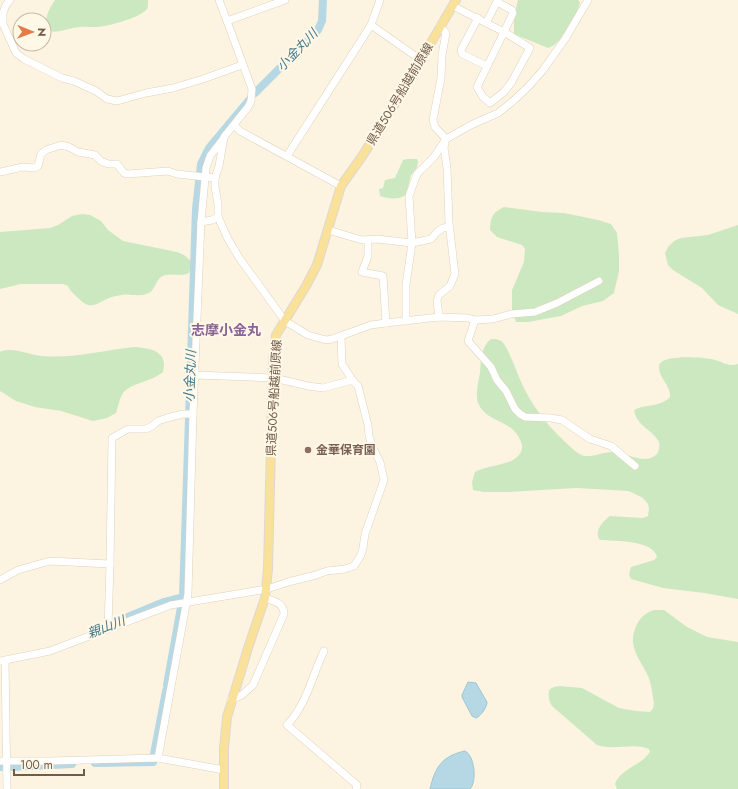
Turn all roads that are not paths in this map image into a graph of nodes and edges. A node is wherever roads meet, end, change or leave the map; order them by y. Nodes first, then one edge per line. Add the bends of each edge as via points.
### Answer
1 (10, 0) edge
2 (219, 0) edge
3 (285, 0) edge
4 (380, 0) edge
5 (588, 0) edge
6 (498, 1) edge
7 (454, 3) edge
8 (478, 18) junction
9 (227, 21) junction
10 (486, 23) junction
11 (371, 25) junction
12 (440, 26) junction
13 (504, 32) junction
14 (421, 60) junction
15 (242, 65) junction
16 (487, 66) junction
17 (234, 125) junction
18 (224, 138) junction
19 (446, 139) junction
20 (287, 156) junction
21 (0, 172) edge
22 (205, 177) junction
23 (215, 178) junction
24 (341, 186) junction
25 (218, 217) junction
26 (201, 222) junction
27 (449, 226) junction
28 (328, 230) junction
29 (368, 241) junction
30 (412, 243) junction
31 (599, 281) dead end
32 (439, 317) junction
33 (406, 320) junction
34 (475, 320) junction
35 (285, 321) junction
36 (386, 323) junction
37 (341, 337) junction
38 (195, 375) junction
39 (274, 378) junction
40 (353, 381) junction
41 (193, 414) junction
42 (635, 466) dead end
43 (110, 564) junction
44 (0, 580) edge
45 (266, 589) junction
46 (265, 598) junction
47 (186, 602) junction
48 (108, 626) junction
49 (324, 651) dead end
50 (2, 661) edge
51 (232, 700) junction
52 (158, 758) junction
53 (3, 760) edge
54 (224, 770) junction
55 (7, 789) edge
56 (224, 789) edge
57 (356, 789) edge

1 - 15 street via 3,13 3,24 16,53 62,78 74,81 117,102 203,80
2 - 9 street
3 - 9 street
4 - 11 street
5 - 19 street via 543,70 518,97 498,113
6 - 10 street
6 - 13 street via 513,13
7 - 8 street
7 - 12 main road, 県道506号船越前原線
8 - 10 street
8 - 16 street via 461,50 462,54
9 - 15 street
10 - 13 street
11 - 14 street
11 - 20 street
12 - 14 main road, 県道506号船越前原線
12 - 19 street via 446,33 433,120 435,128
13 - 16 street
13 - 16 street via 530,48 508,88 490,103 477,87
14 - 24 main road, 県道506号船越前原線
15 - 17 street via 252,89 251,101
17 - 18 street
17 - 20 street via 240,131
18 - 22 street via 210,156
18 - 23 street
19 - 27 street via 444,147
19 - 30 street via 434,157 417,174 409,196
20 - 24 street
21 - 22 street via 23,167 34,168 38,166 41,154 61,146 95,155 108,164 117,164 128,174 168,170 177,174
22 - 23 street
22 - 26 street
23 - 25 street
24 - 28 main road, 県道506号船越前原線
25 - 26 street
25 - 35 street via 240,259
26 - 38 street
27 - 30 street via 437,232 431,239
27 - 32 street via 455,274 450,286 437,300
28 - 29 street
28 - 35 main road, 県道506号船越前原線 via 317,265
29 - 30 street via 377,239
29 - 36 street via 368,256 362,272 384,276
30 - 33 street via 406,285
31 - 34 street via 546,309
32 - 33 street
32 - 34 street
33 - 36 street
34 - 42 street via 468,341 491,367 520,414 526,417 562,420 590,439 611,446
35 - 37 street via 319,339
35 - 39 main road, 県道506号船越前原線 via 276,335
36 - 37 street via 371,325
37 - 40 street via 342,364
38 - 39 street
38 - 41 street
39 - 40 street via 322,388
39 - 45 main road, 県道506号船越前原線
40 - 45 street via 358,386 369,436 380,462 384,480 365,534 364,548 354,566 350,568 327,570
41 - 43 street via 158,421 146,429 128,429 112,438
41 - 47 street
43 - 44 street via 50,561 18,570
43 - 48 street
45 - 46 main road, 県道506号船越前原線
45 - 47 street
46 - 51 main road, 県道506号船越前原線
46 - 51 street via 281,604 284,614 252,686
47 - 48 street
47 - 52 street
48 - 50 street via 69,645
49 - 57 street via 303,703 287,725 348,776 357,785
50 - 53 street
51 - 54 main road, 県道506号船越前原線 via 224,732
52 - 53 street
52 - 54 street
53 - 55 street
54 - 56 main road, 県道506号船越前原線

